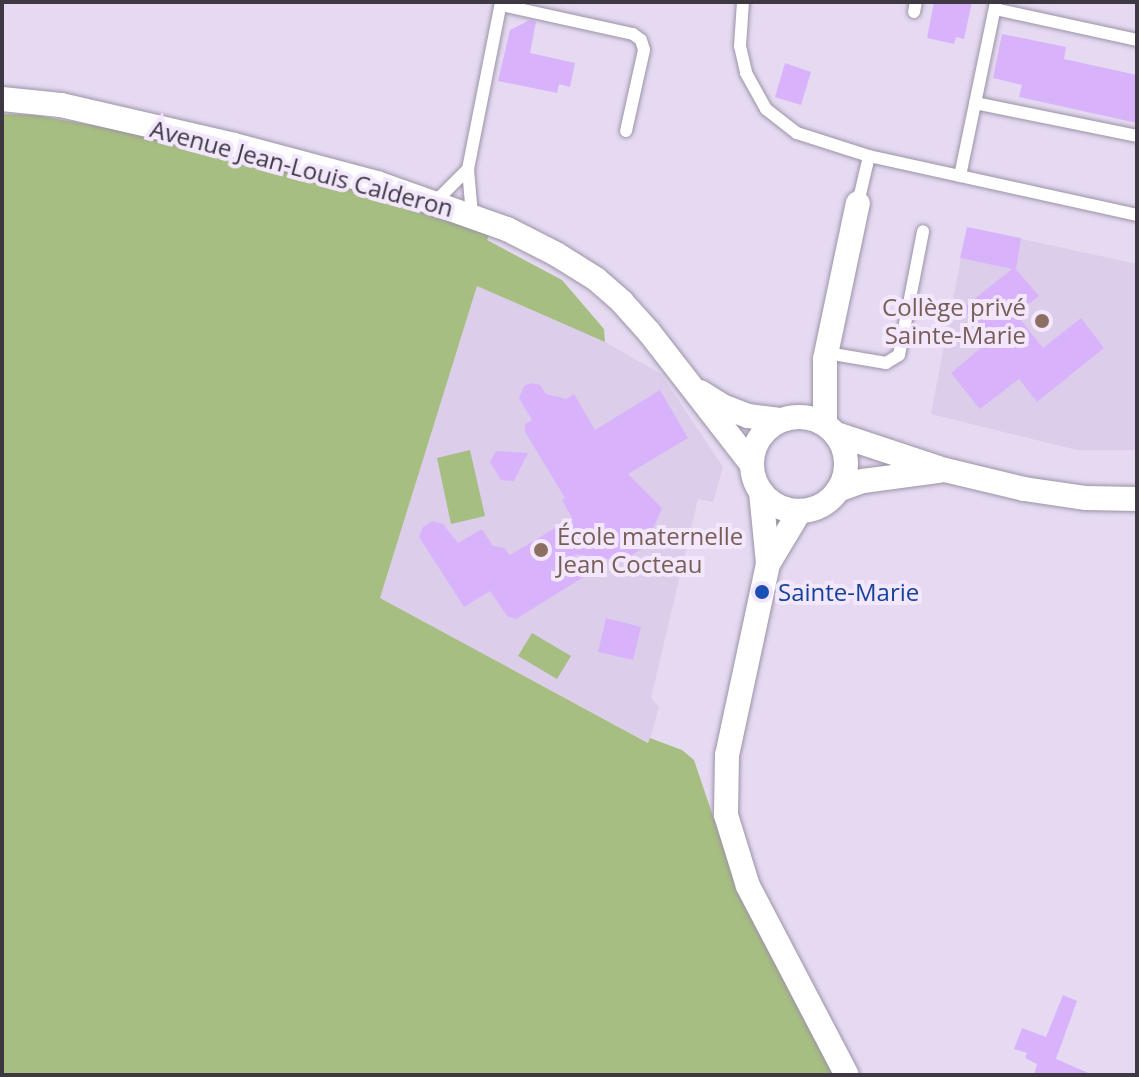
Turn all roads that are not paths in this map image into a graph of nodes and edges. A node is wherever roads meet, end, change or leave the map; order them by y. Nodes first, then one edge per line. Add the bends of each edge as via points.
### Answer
1 (743, 2) edge
2 (501, 3) edge
3 (996, 5) edge
4 (531, 6) edge
5 (1137, 40) edge
6 (2, 99) edge
7 (975, 103) junction
8 (626, 131) dead end
9 (1137, 136) edge
10 (869, 156) junction
11 (468, 169) junction
12 (960, 176) junction
13 (435, 202) junction
14 (858, 203) joint
15 (472, 215) junction
16 (1137, 215) edge
17 (923, 231) dead end
18 (826, 356) junction
19 (685, 381) junction
20 (790, 418) junction
21 (830, 429) junction
22 (752, 465) junction
23 (945, 470) junction
24 (838, 490) junction
25 (761, 492) junction
26 (1137, 499) edge
27 (800, 511) junction
28 (768, 564) junction
29 (847, 1075) edge

1 - 10 lane via 742,61 766,109 797,133
2 - 4 lane
2 - 11 lane
3 - 5 lane
3 - 7 lane
4 - 8 lane via 641,40 644,50
6 - 13 street, Avenue Jean-Louis Calderon via 61,105 234,145
7 - 9 lane
7 - 12 lane
10 - 12 lane
10 - 14 lane
11 - 13 lane
11 - 15 lane
12 - 16 lane
13 - 15 street, Avenue Jean-Louis Calderon
14 - 18 street
15 - 19 street, Avenue Jean-Louis Calderon via 596,279 649,332
17 - 18 lane via 899,355 886,363
18 - 20 street
18 - 21 street
19 - 20 street, Avenue Jean-Louis Calderon via 748,416
19 - 22 street, Avenue Jean-Louis Calderon
20 - 21 street, Avenue Jean-Louis Calderon
20 - 22 street via 760,438
21 - 23 street, Avenue Jean-Louis Calderon
21 - 24 street via 846,461
22 - 25 street, Avenue Jean-Louis Calderon
23 - 24 street, Avenue Jean-Louis Calderon via 863,481
23 - 26 street, Avenue Jean-Louis Calderon via 1024,489
24 - 27 street, Avenue Jean-Louis Calderon via 815,508
25 - 27 street via 785,509
25 - 28 street, Avenue Jean-Louis Calderon
27 - 28 street
28 - 29 street via 727,755 726,815 748,886

